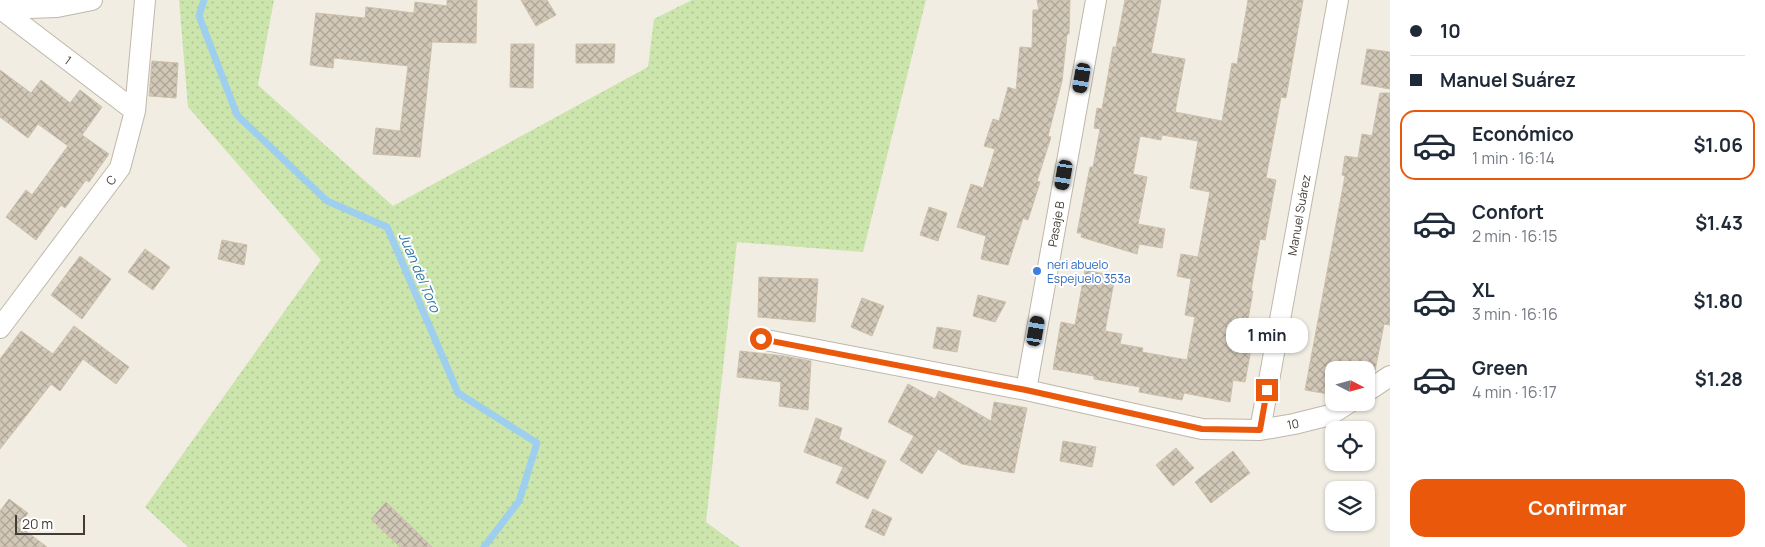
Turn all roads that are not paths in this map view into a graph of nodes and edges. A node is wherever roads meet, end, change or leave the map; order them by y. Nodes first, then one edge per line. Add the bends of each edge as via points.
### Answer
1 (92, 0) edge
2 (145, 0) edge
3 (1096, 0) edge
4 (1338, 0) edge
5 (0, 9) edge
6 (135, 111) junction
7 (0, 328) edge
8 (761, 339) dead end
9 (1390, 376) edge
10 (1375, 386) edge
11 (1026, 390) junction
12 (1336, 411) edge
13 (1260, 430) junction

1 - 5 street, 1 via 56,7
2 - 6 street, C
3 - 11 street, Pasaje B
4 - 13 street, Manuel Suárez
5 - 6 street, 1
6 - 7 street, C via 120,168
8 - 11 street, 10
9 - 10 street
11 - 13 street, 10 via 1202,429
12 - 13 street, 10

